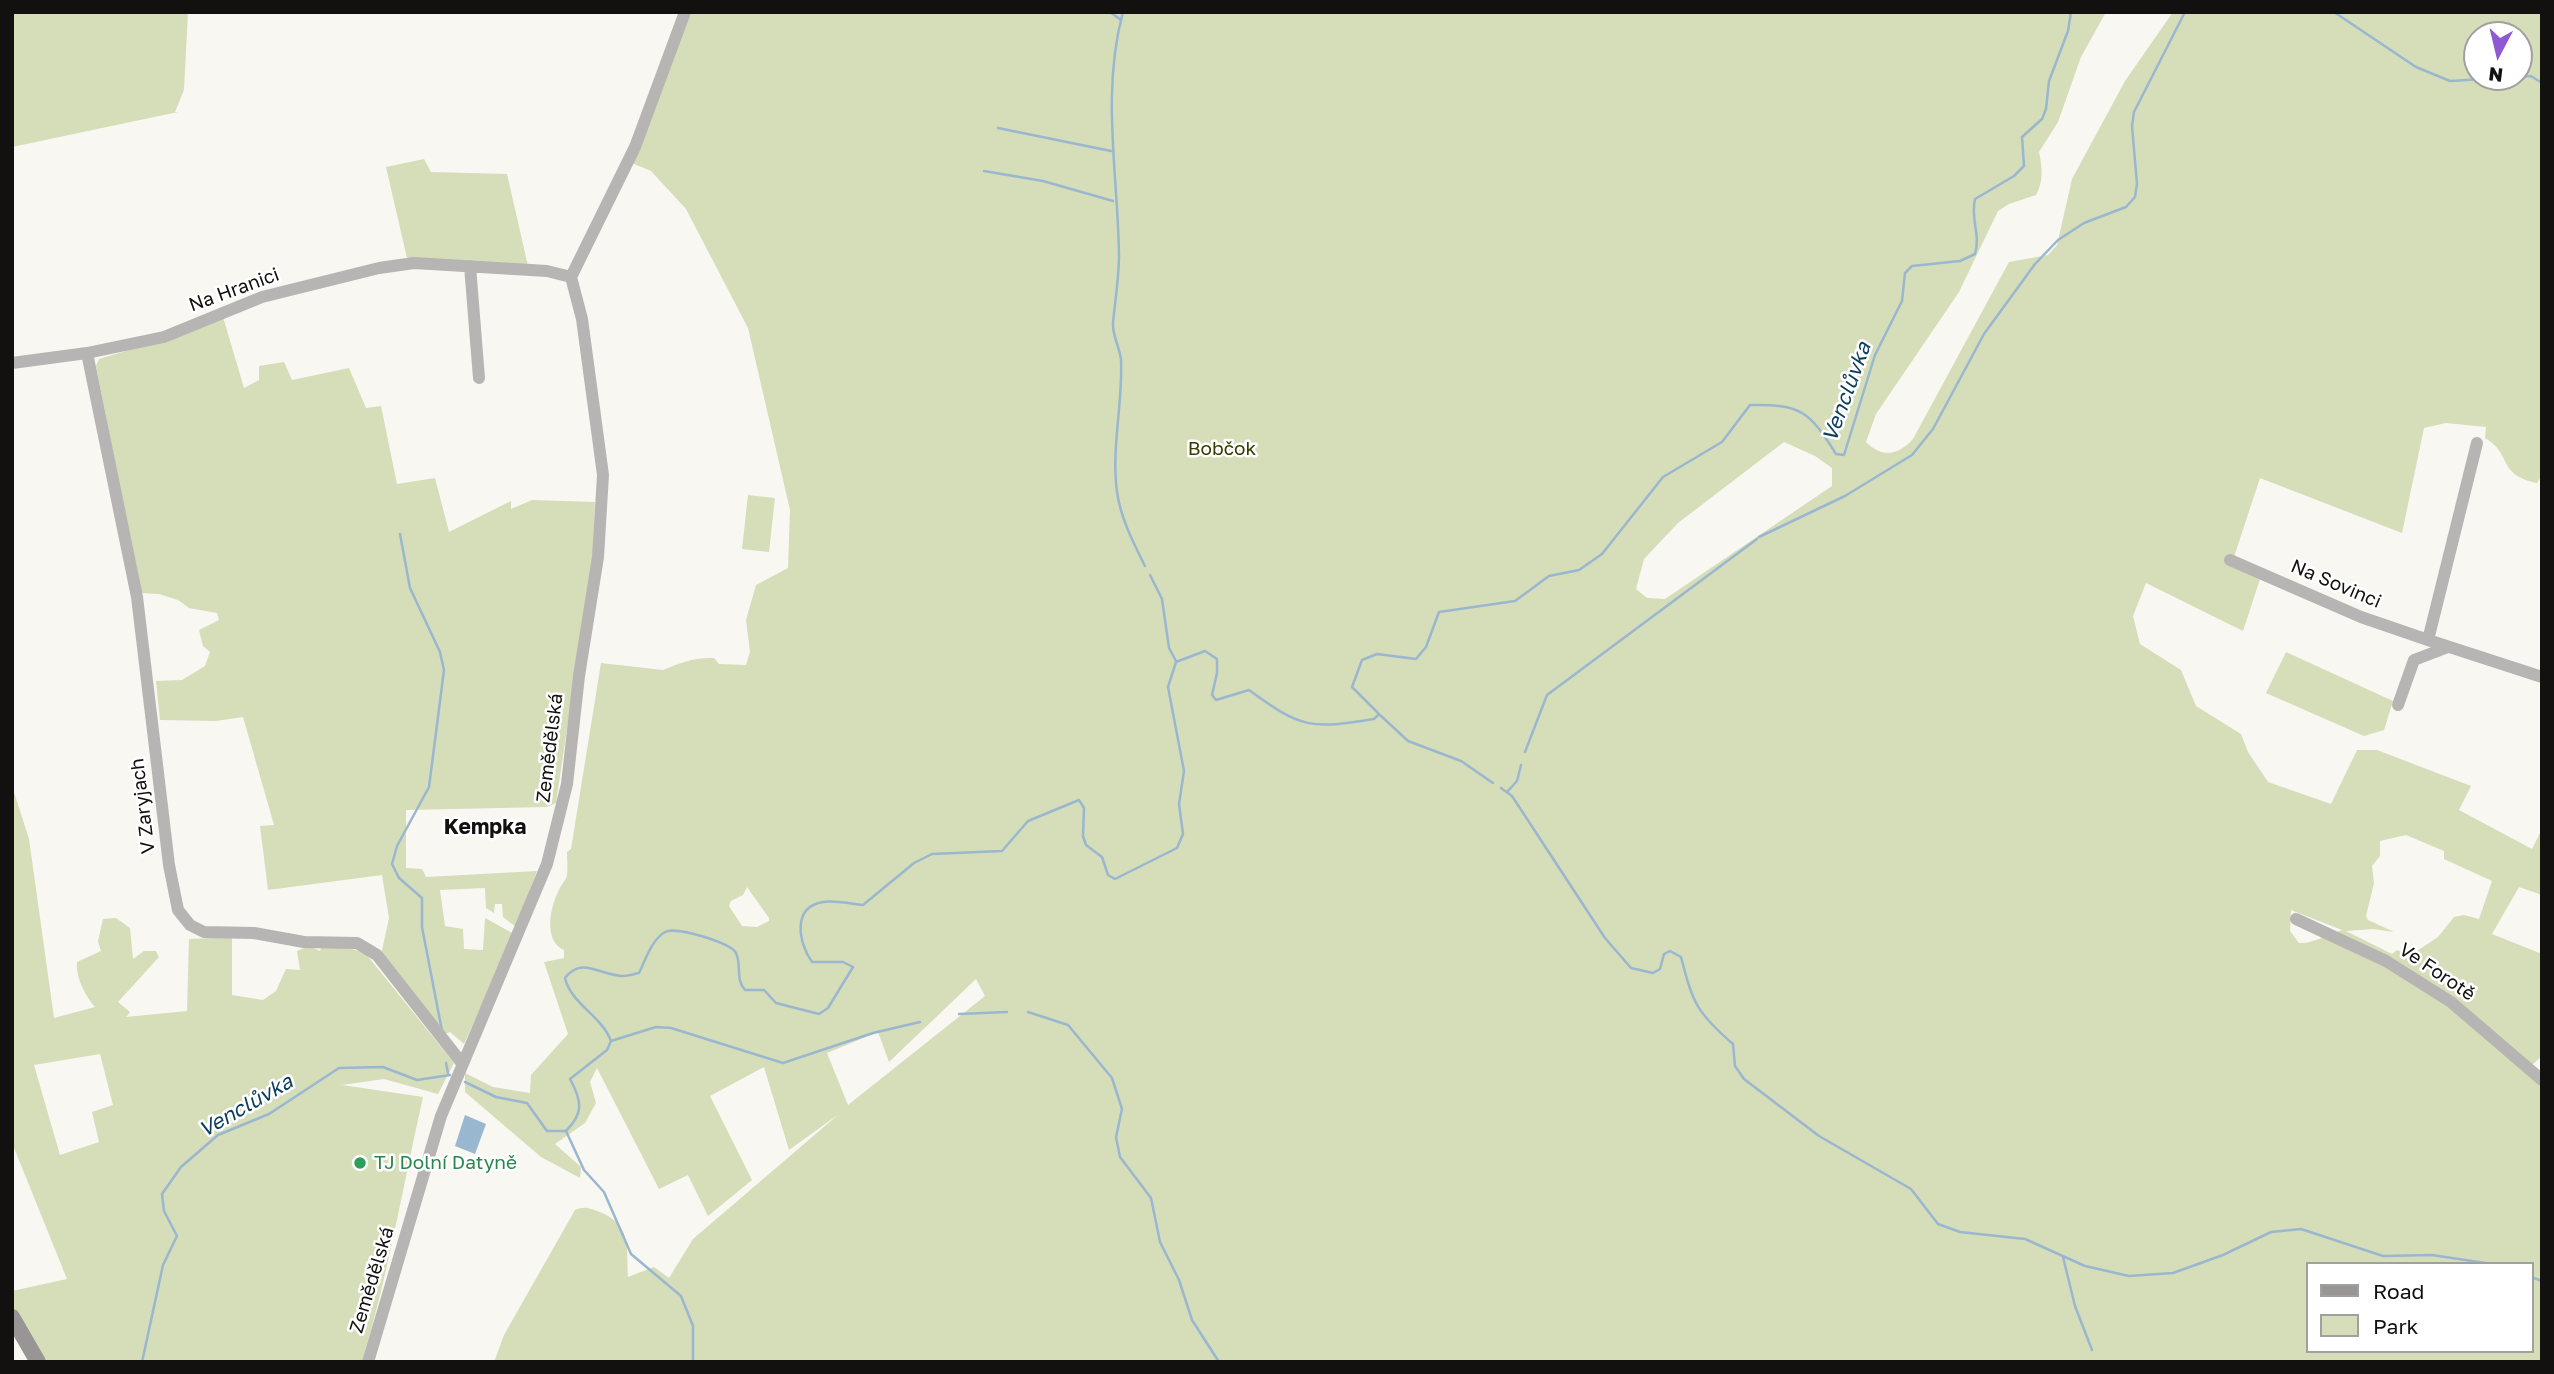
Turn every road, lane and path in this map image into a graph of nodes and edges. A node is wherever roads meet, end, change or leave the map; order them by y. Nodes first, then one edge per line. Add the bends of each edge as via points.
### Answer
1 (685, 12) edge
2 (470, 266) junction
3 (571, 276) junction
4 (87, 353) junction
5 (12, 363) edge
6 (479, 378) dead end
7 (2477, 443) dead end
8 (2230, 560) dead end
9 (2428, 640) junction
10 (2449, 647) junction
11 (2542, 677) edge
12 (2398, 705) dead end
13 (2295, 919) dead end
14 (461, 1062) junction
15 (2542, 1080) edge
16 (12, 1317) edge
17 (37, 1362) edge
18 (368, 1362) edge

1 - 3 street via 635,146
2 - 3 street, Na Hranici
2 - 4 street, Na Hranici via 414,263 379,268 262,297 164,337
2 - 6 street
3 - 14 street, Zemědělská via 582,319 603,475 598,557 567,784 547,864
4 - 5 street, Na Hranici
4 - 14 street, V Zaryjach via 137,597 178,910 190,925 204,932 357,943 377,955
7 - 9 street
8 - 9 street, Na Sovinci via 2361,617
9 - 10 street, Na Sovinci
10 - 11 street, Na Sovinci
10 - 12 street via 2414,660
13 - 15 street, Ve Forotě via 2386,961 2452,1003
14 - 18 street, Zemědělská
16 - 17 street

